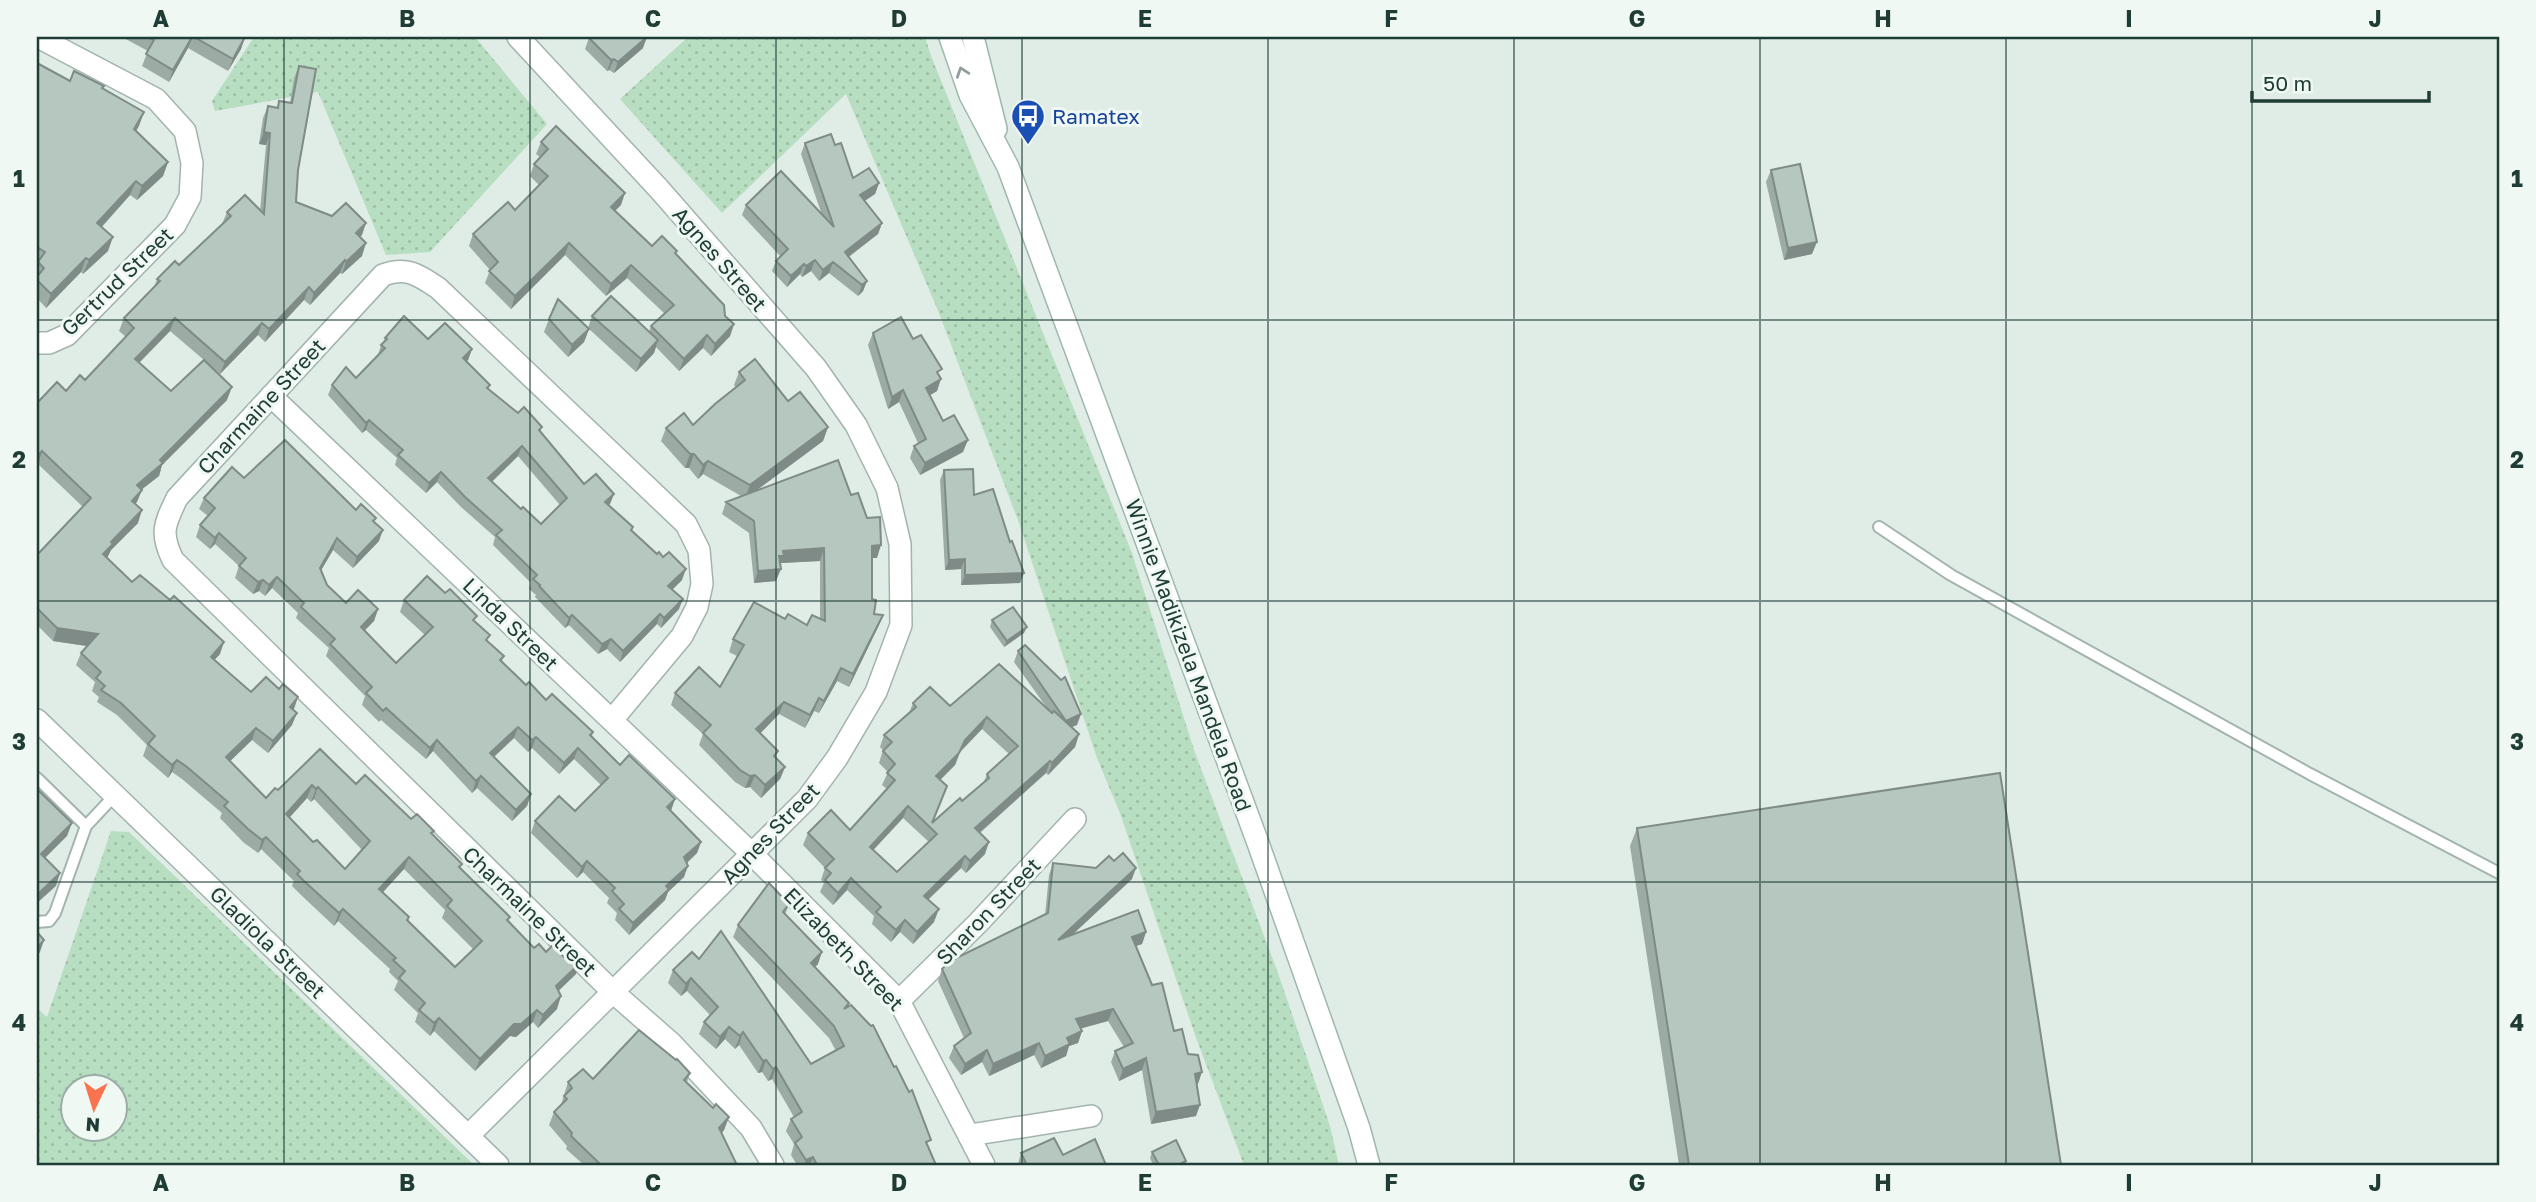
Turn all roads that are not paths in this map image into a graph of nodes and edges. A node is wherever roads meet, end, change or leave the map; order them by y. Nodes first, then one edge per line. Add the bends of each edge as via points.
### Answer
1 (38, 37) edge
2 (518, 37) edge
3 (950, 37) edge
4 (973, 37) edge
5 (1000, 148) junction
6 (37, 343) edge
7 (271, 396) junction
8 (1879, 527) dead end
9 (37, 720) edge
10 (612, 720) junction
11 (37, 778) edge
12 (115, 795) junction
13 (1075, 819) dead end
14 (86, 826) junction
15 (751, 853) junction
16 (2499, 873) edge
17 (37, 922) edge
18 (614, 993) junction
19 (899, 1001) junction
20 (1091, 1116) dead end
21 (469, 1135) junction
22 (970, 1135) junction
23 (498, 1165) edge
24 (773, 1165) edge
25 (984, 1165) edge
26 (1368, 1165) edge

1 - 6 street, Gertrud Street via 156,99 185,131 192,163 190,197 175,225 67,335 49,344
2 - 15 street, Agnes Street via 816,368 856,425 887,488 900,544 901,625 876,692 837,758 807,799
5 -> 3 street, Winnie Madikizela Mandela Road via 970,95
4 - 5 street, Winnie Madikizela Mandela Road
5 - 26 street, Winnie Madikizela Mandela Road via 1254,831
7 - 10 street, Linda Street
7 - 10 street, Charmaine Street via 383,275 396,270 416,273 447,297 686,524 699,550 702,584 698,607 682,636
7 - 18 street, Charmaine Street via 177,498 163,541 173,560
8 - 16 lane via 1962,581
9 - 12 street, Gladiola Street
10 - 15 street, Linda Street
11 - 14 lane
12 - 14 lane
12 - 21 street, Gladiola Street
13 - 19 street, Sharon Street
14 - 17 lane via 55,913 49,921
15 - 18 street, Agnes Street
15 - 19 street, Elizabeth Street
18 - 21 street, Agnes Street
18 - 24 street via 671,1043 751,1128
19 - 22 street, Elizabeth Street
20 - 22 street
21 - 23 street, Gladiola Street
22 - 25 street, Elizabeth Street

